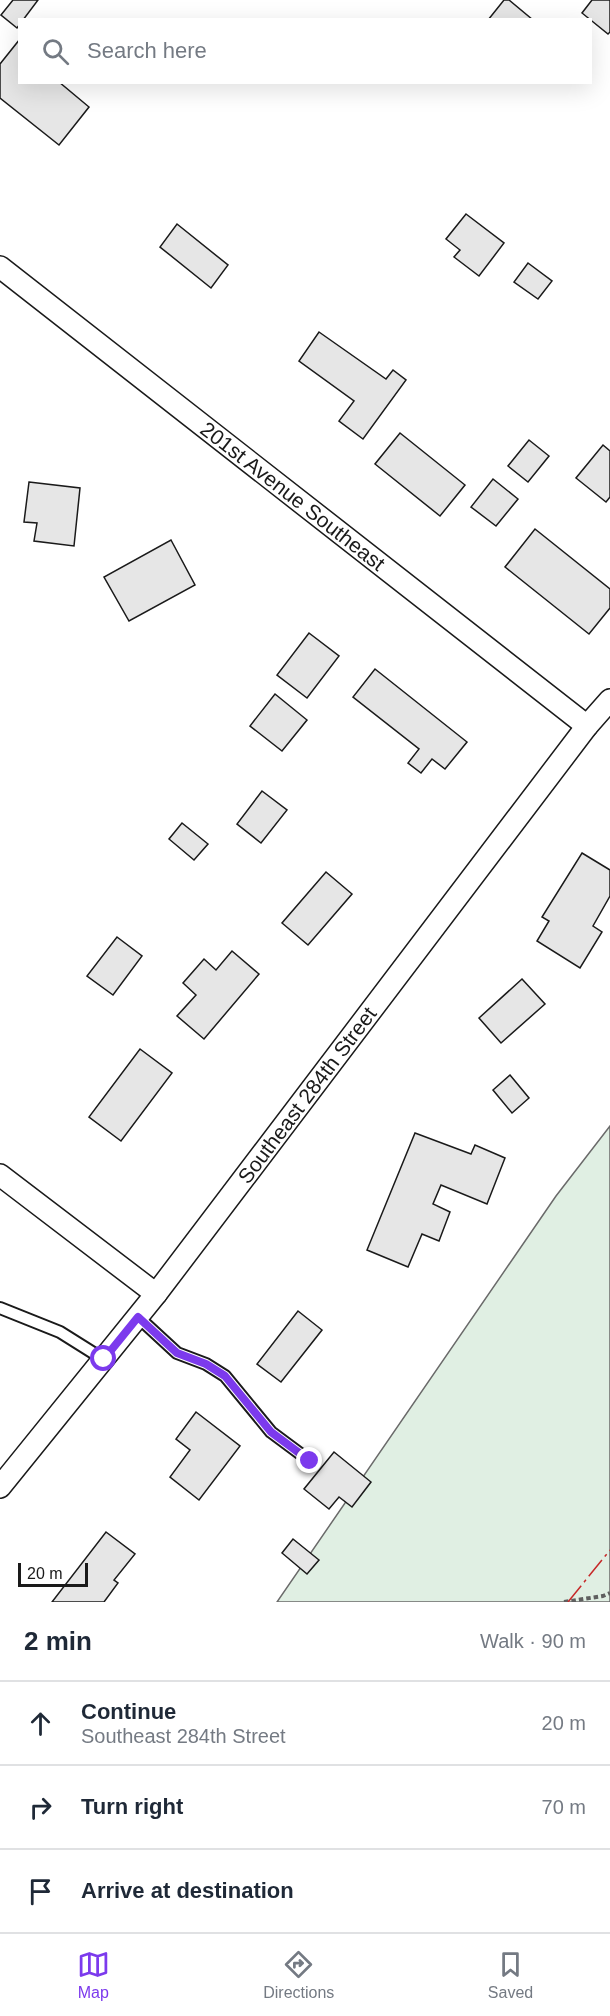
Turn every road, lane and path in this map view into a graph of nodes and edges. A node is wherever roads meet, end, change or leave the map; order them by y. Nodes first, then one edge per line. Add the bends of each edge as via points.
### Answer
1 (0, 267) edge
2 (610, 700) edge
3 (587, 726) junction
4 (0, 1174) edge
5 (156, 1294) junction
6 (0, 1308) edge
7 (138, 1317) junction
8 (104, 1359) junction
9 (310, 1461) dead end
10 (0, 1487) edge
11 (610, 1593) edge
12 (564, 1602) edge

1 - 3 street, 201st Avenue Southeast
2 - 3 street, Southeast 284th Street
3 - 5 street, Southeast 284th Street
4 - 5 street
5 - 7 street, Southeast 284th Street
6 - 8 lane via 60,1332
7 - 8 street, Southeast 284th Street
7 - 9 lane via 177,1353 225,1376 271,1432
8 - 10 street, Southeast 284th Street
11 - 12 path

